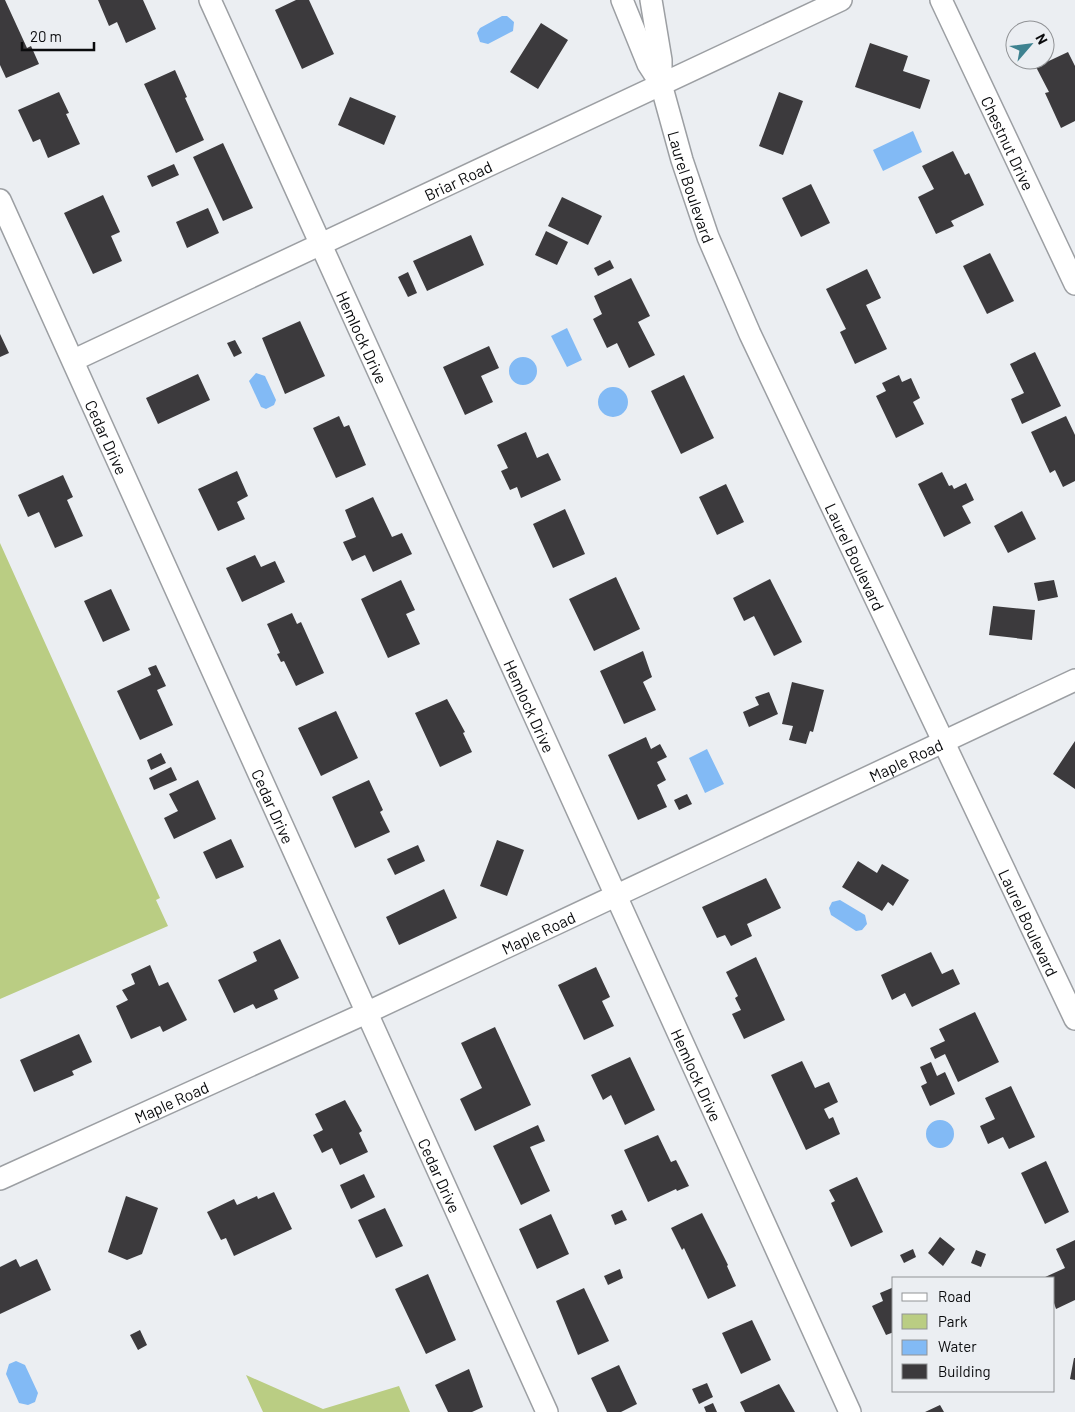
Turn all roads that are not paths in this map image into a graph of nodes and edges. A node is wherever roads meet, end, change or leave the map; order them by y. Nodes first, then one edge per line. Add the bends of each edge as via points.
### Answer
1 (210, 0) edge
2 (622, 0) edge
3 (651, 0) edge
4 (841, 0) edge
5 (941, 0) edge
6 (661, 84) junction
7 (0, 200) edge
8 (319, 244) junction
9 (1075, 284) edge
10 (74, 360) junction
11 (1075, 680) edge
12 (944, 740) junction
13 (617, 895) junction
14 (366, 1013) junction
15 (1075, 1020) edge
16 (0, 1179) edge
17 (548, 1412) edge
18 (850, 1412) edge

1 - 8 street, Hemlock Drive
2 - 6 street, Laurel Boulevard via 648,64
3 - 6 street, Laurel Boulevard via 661,60
4 - 6 street, Briar Road
5 - 9 street, Chestnut Drive
6 - 8 street, Briar Road
6 - 12 street, Laurel Boulevard via 708,237 754,343
7 - 10 street, Cedar Drive
8 - 10 street, Briar Road
8 - 13 street, Hemlock Drive
10 - 14 street, Cedar Drive
11 - 12 street, Maple Road
12 - 13 street, Maple Road
12 - 15 street, Laurel Boulevard
13 - 14 street, Maple Road
13 - 18 street, Hemlock Drive
14 - 16 street, Maple Road
14 - 17 street, Cedar Drive

